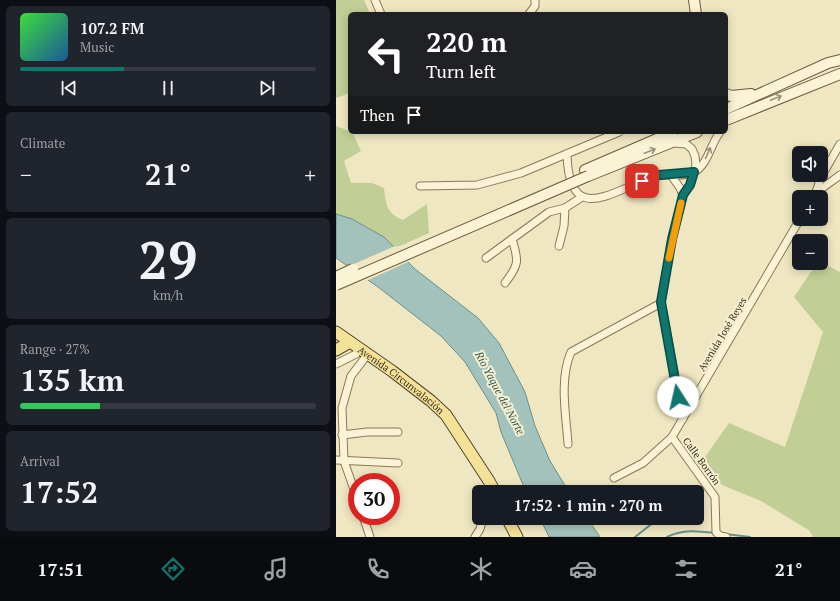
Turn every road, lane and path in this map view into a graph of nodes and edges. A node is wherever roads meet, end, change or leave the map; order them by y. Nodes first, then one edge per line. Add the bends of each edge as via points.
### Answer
1 (375, 0) edge
2 (535, 0) edge
3 (694, 0) edge
4 (380, 12) edge
5 (530, 12) edge
6 (696, 12) edge
7 (840, 60) edge
8 (840, 74) edge
9 (774, 88) junction
10 (728, 94) edge
11 (728, 108) edge
12 (740, 113) junction
13 (728, 119) edge
14 (728, 124) edge
15 (614, 134) edge
16 (668, 134) edge
17 (692, 134) edge
18 (719, 134) edge
19 (670, 144) junction
20 (840, 144) edge
21 (567, 154) junction
22 (694, 172) junction
23 (586, 173) junction
24 (671, 175) junction
25 (840, 175) edge
26 (420, 186) dead end
27 (816, 190) edge
28 (821, 190) edge
29 (683, 195) junction
30 (582, 198) junction
31 (565, 208) junction
32 (796, 226) edge
33 (512, 239) junction
34 (559, 246) dead end
35 (486, 258) dead end
36 (336, 277) edge
37 (505, 283) dead end
38 (336, 285) edge
39 (661, 302) junction
40 (336, 332) edge
41 (341, 344) edge
42 (360, 356) junction
43 (336, 364) edge
44 (683, 419) junction
45 (398, 432) dead end
46 (342, 435) junction
47 (458, 435) junction
48 (672, 437) junction
49 (568, 444) dead end
50 (336, 460) edge
51 (344, 461) junction
52 (398, 463) dead end
53 (348, 473) edge
54 (614, 478) dead end
55 (489, 481) junction
56 (489, 485) edge
57 (491, 485) edge
58 (366, 525) edge
59 (481, 525) edge
60 (511, 525) edge
61 (480, 529) junction
62 (370, 537) edge
63 (475, 537) edge
64 (480, 537) edge
65 (517, 537) edge
66 (726, 537) edge

1 - 4 street
2 - 5 street via 535,6
3 - 6 main road
7 - 9 main road
12 -> 8 main road
9 - 10 main road via 740,96
9 - 11 main road
12 - 13 main road
12 - 14 street
15 - 21 street
16 - 23 main road
17 - 19 main road
22 -> 18 street via 703,163
19 - 22 street via 686,144 692,149 696,165
23 -> 19 main road
20 - 27 street
21 - 26 street via 521,173 477,186
21 - 30 street via 568,170 575,189
22 - 24 street
22 - 29 street via 690,185
23 - 36 main road, bridge
23 - 38 main road, bridge
24 - 29 street
24 - 30 street via 659,175 603,198
25 - 28 street
29 - 39 street
30 - 31 street
31 - 33 street via 549,212
31 - 34 street
32 - 44 street, Avenida José Reyes
33 - 35 street
33 - 37 street via 518,262
39 - 44 street
39 - 49 street via 571,352 566,363 564,381
40 - 41 main road, Avenida Circunvalación
41 - 42 main road, Avenida Circunvalación
41 - 47 main road, Avenida Circunvalación via 392,371 431,401 446,415
42 - 43 street
42 - 46 street via 342,408
42 - 47 main road, Avenida Circunvalación via 428,406
44 - 48 street, Avenida José Reyes
45 - 46 street
46 - 51 street
47 - 55 main road, Avenida Circunvalación
48 - 54 street, Avenida José Reyes via 643,463
48 - 66 street, Calle Borrón via 715,497 716,532
50 - 51 street
51 - 52 street
51 - 53 street
55 - 56 street
55 - 57 main road, Avenida Circunvalación
58 - 62 street
59 - 61 street
60 - 65 main road
61 - 63 street
61 - 64 street

